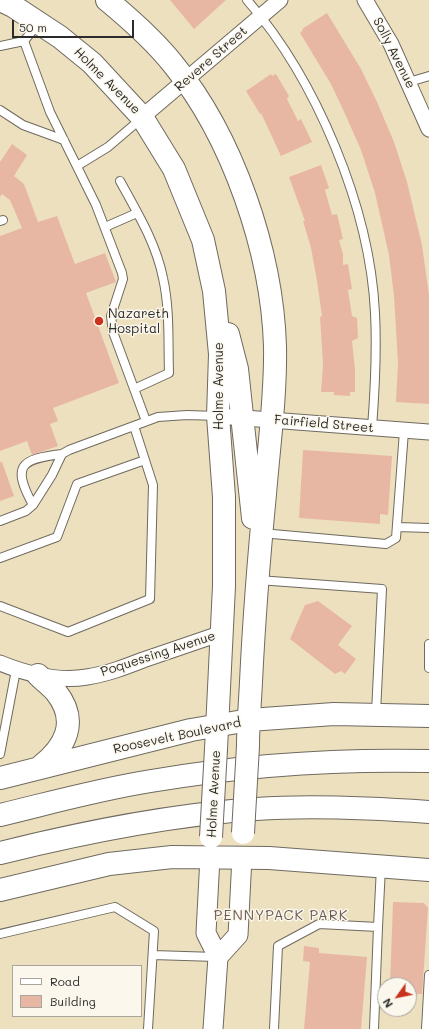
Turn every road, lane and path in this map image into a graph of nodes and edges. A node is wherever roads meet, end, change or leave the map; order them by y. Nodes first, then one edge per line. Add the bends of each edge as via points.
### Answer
1 (0, 0) edge
2 (107, 0) edge
3 (247, 0) edge
4 (280, 0) edge
5 (365, 0) edge
6 (260, 16) junction
7 (40, 22) junction
8 (24, 41) junction
9 (0, 46) edge
10 (429, 76) edge
11 (186, 80) junction
12 (410, 82) junction
13 (0, 110) edge
14 (142, 117) junction
15 (429, 129) edge
16 (64, 140) junction
17 (77, 166) junction
18 (120, 181) dead end
19 (137, 213) junction
20 (105, 227) junction
21 (214, 292) junction
22 (134, 389) junction
23 (218, 416) junction
24 (243, 418) junction
25 (272, 420) junction
26 (146, 421) junction
27 (134, 426) junction
28 (372, 428) junction
29 (404, 430) junction
30 (429, 432) edge
31 (62, 454) junction
32 (145, 460) junction
33 (33, 505) junction
34 (0, 521) edge
35 (397, 528) junction
36 (429, 528) edge
37 (261, 533) junction
38 (0, 558) edge
39 (258, 571) junction
40 (0, 606) edge
41 (222, 633) junction
42 (429, 644) edge
43 (0, 664) edge
44 (429, 668) edge
45 (16, 670) junction
46 (38, 675) junction
47 (376, 714) junction
48 (429, 716) edge
49 (249, 720) junction
50 (217, 725) junction
51 (2, 731) edge
52 (0, 754) edge
53 (429, 761) edge
54 (39, 768) junction
55 (0, 778) edge
56 (429, 812) edge
57 (0, 815) edge
58 (211, 847) junction
59 (0, 853) edge
60 (242, 857) junction
61 (381, 866) junction
62 (429, 870) edge
63 (0, 890) edge
64 (378, 927) junction
65 (0, 934) edge
66 (153, 955) junction
67 (218, 957) junction
68 (429, 975) edge
69 (429, 983) edge
70 (148, 1029) edge
71 (213, 1029) edge
72 (274, 1029) edge
73 (374, 1029) edge
74 (426, 1029) edge

1 - 7 main road, Holme Avenue
2 - 11 main road via 162,51
3 - 6 lane
4 - 6 street, Revere Street
5 - 12 street, Solly Avenue
6 - 11 street, Revere Street
6 - 28 lane via 312,97 339,153 356,206 370,264 375,311 376,360
7 - 8 lane
7 - 14 main road, Holme Avenue via 92,63
8 - 9 lane
8 - 16 lane via 50,112
10 - 12 lane
11 - 14 street, Revere Street
11 - 25 main road via 223,146 244,193 261,249 268,283 275,346
12 - 15 street, Solly Avenue
13 - 16 lane via 23,125
14 - 17 lane via 108,147
14 - 21 main road, Holme Avenue via 174,169 192,211 203,240
16 - 17 lane
17 - 20 lane
18 - 19 lane
19 - 20 lane
19 - 22 lane via 146,228 163,278 168,318 169,373
20 - 22 lane via 123,280 111,322
21 - 23 main road, Holme Avenue via 220,354
21 - 24 main road via 236,362
22 - 26 lane
23 - 24 street, Fairfield Street
23 - 26 lane via 158,417
23 - 41 main road, Holme Avenue via 224,532
24 - 25 street, Fairfield Street
24 - 39 main road
25 - 28 street, Fairfield Street
25 - 37 main road
26 - 27 lane
27 - 31 lane
27 - 32 lane
28 - 29 street, Fairfield Street
29 - 30 street, Fairfield Street
29 - 35 lane
31 - 33 lane
31 - 33 lane via 34,458 24,467 21,481
32 - 38 lane via 77,484 57,537
32 - 40 lane via 153,484 150,599 68,632
33 - 34 lane via 26,511
35 - 36 lane
35 - 37 lane via 396,538 386,544
37 - 39 main road
39 - 47 lane via 382,589
39 - 49 main road
41 - 46 street, Poquessing Avenue via 110,672 86,677 61,678
41 - 50 main road, Holme Avenue
42 - 44 lane
43 - 45 street, Poquessing Avenue
45 - 46 street, Poquessing Avenue
45 - 51 lane
46 - 54 main road via 56,692 67,712 68,722 64,742
47 - 48 main road, Roosevelt Boulevard
47 - 49 main road, Roosevelt Boulevard
49 - 50 main road, Roosevelt Boulevard
49 - 60 main road, bridge
50 - 54 main road, Roosevelt Boulevard
50 - 58 main road, Holme Avenue, bridge
51 - 52 lane
53 - 57 main road via 328,762 213,772 151,780
54 - 55 main road, Roosevelt Boulevard
56 - 59 main road via 316,807 198,814 90,832
58 - 60 main road
58 - 63 main road via 164,858 109,864
58 - 67 street via 206,933
60 - 61 main road
60 - 67 street via 238,934
61 - 62 main road
61 - 64 lane
64 - 72 lane via 319,924 278,946
64 - 73 lane
65 - 66 lane via 115,907 154,930
66 - 67 lane
66 - 70 lane
67 - 71 street
68 - 69 lane
69 - 74 lane

